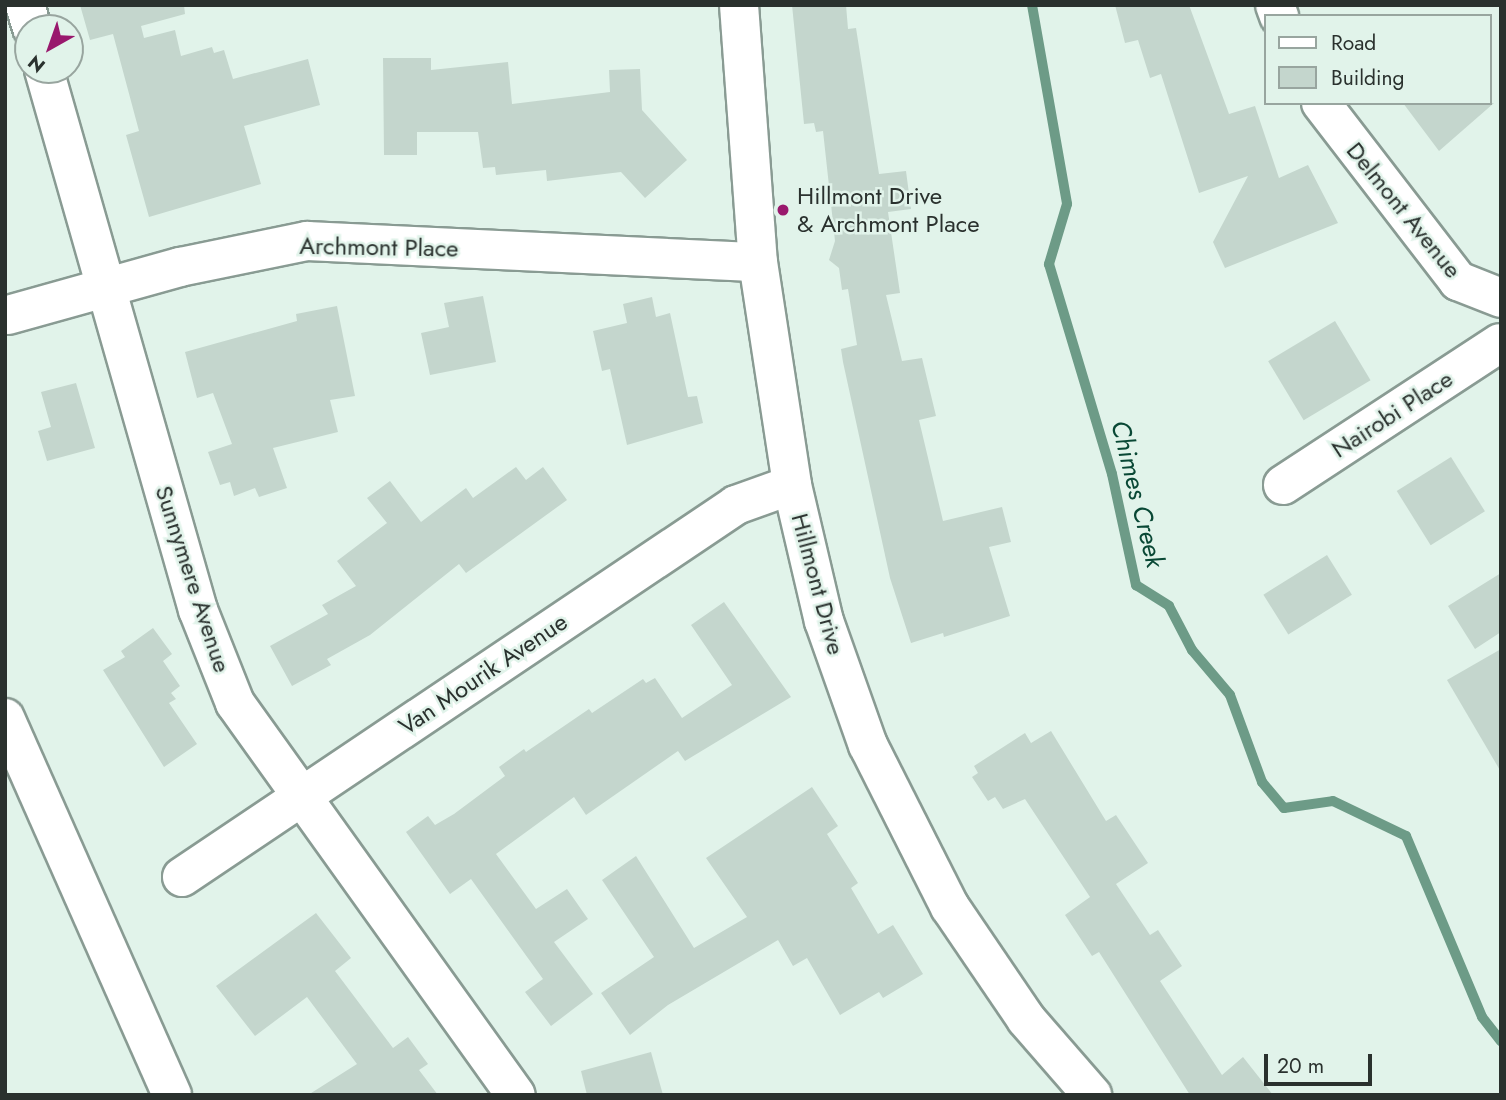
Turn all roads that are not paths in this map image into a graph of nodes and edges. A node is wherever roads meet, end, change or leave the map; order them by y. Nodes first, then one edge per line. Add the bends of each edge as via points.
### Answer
1 (739, 5) edge
2 (48, 84) edge
3 (1323, 105) edge
4 (758, 262) junction
5 (1458, 281) junction
6 (106, 286) junction
7 (1501, 298) edge
8 (8, 314) dead end
9 (1500, 344) edge
10 (792, 485) junction
11 (1283, 485) dead end
12 (5, 718) edge
13 (305, 796) junction
14 (182, 877) dead end
15 (172, 1095) edge
16 (516, 1095) edge
17 (1091, 1095) edge

1 - 4 main road, Hillmont Drive
2 - 6 main road, Sunnymere Avenue
3 - 5 main road, Delmont Avenue
4 - 6 main road, Archmont Place via 307,241
4 - 10 main road, Hillmont Drive
5 - 7 main road, Delmont Avenue
5 - 9 main road
6 - 8 main road, Archmont Place
6 - 13 main road, Sunnymere Avenue via 215,658 235,703 266,751
9 - 11 main road, Nairobi Place
10 - 13 main road, Van Mourik Avenue via 736,505
10 - 17 main road, Hillmont Drive via 824,621 868,745 950,907 1026,1018
12 - 15 main road
13 - 14 main road, Van Mourik Avenue
13 - 16 main road, Sunnymere Avenue

